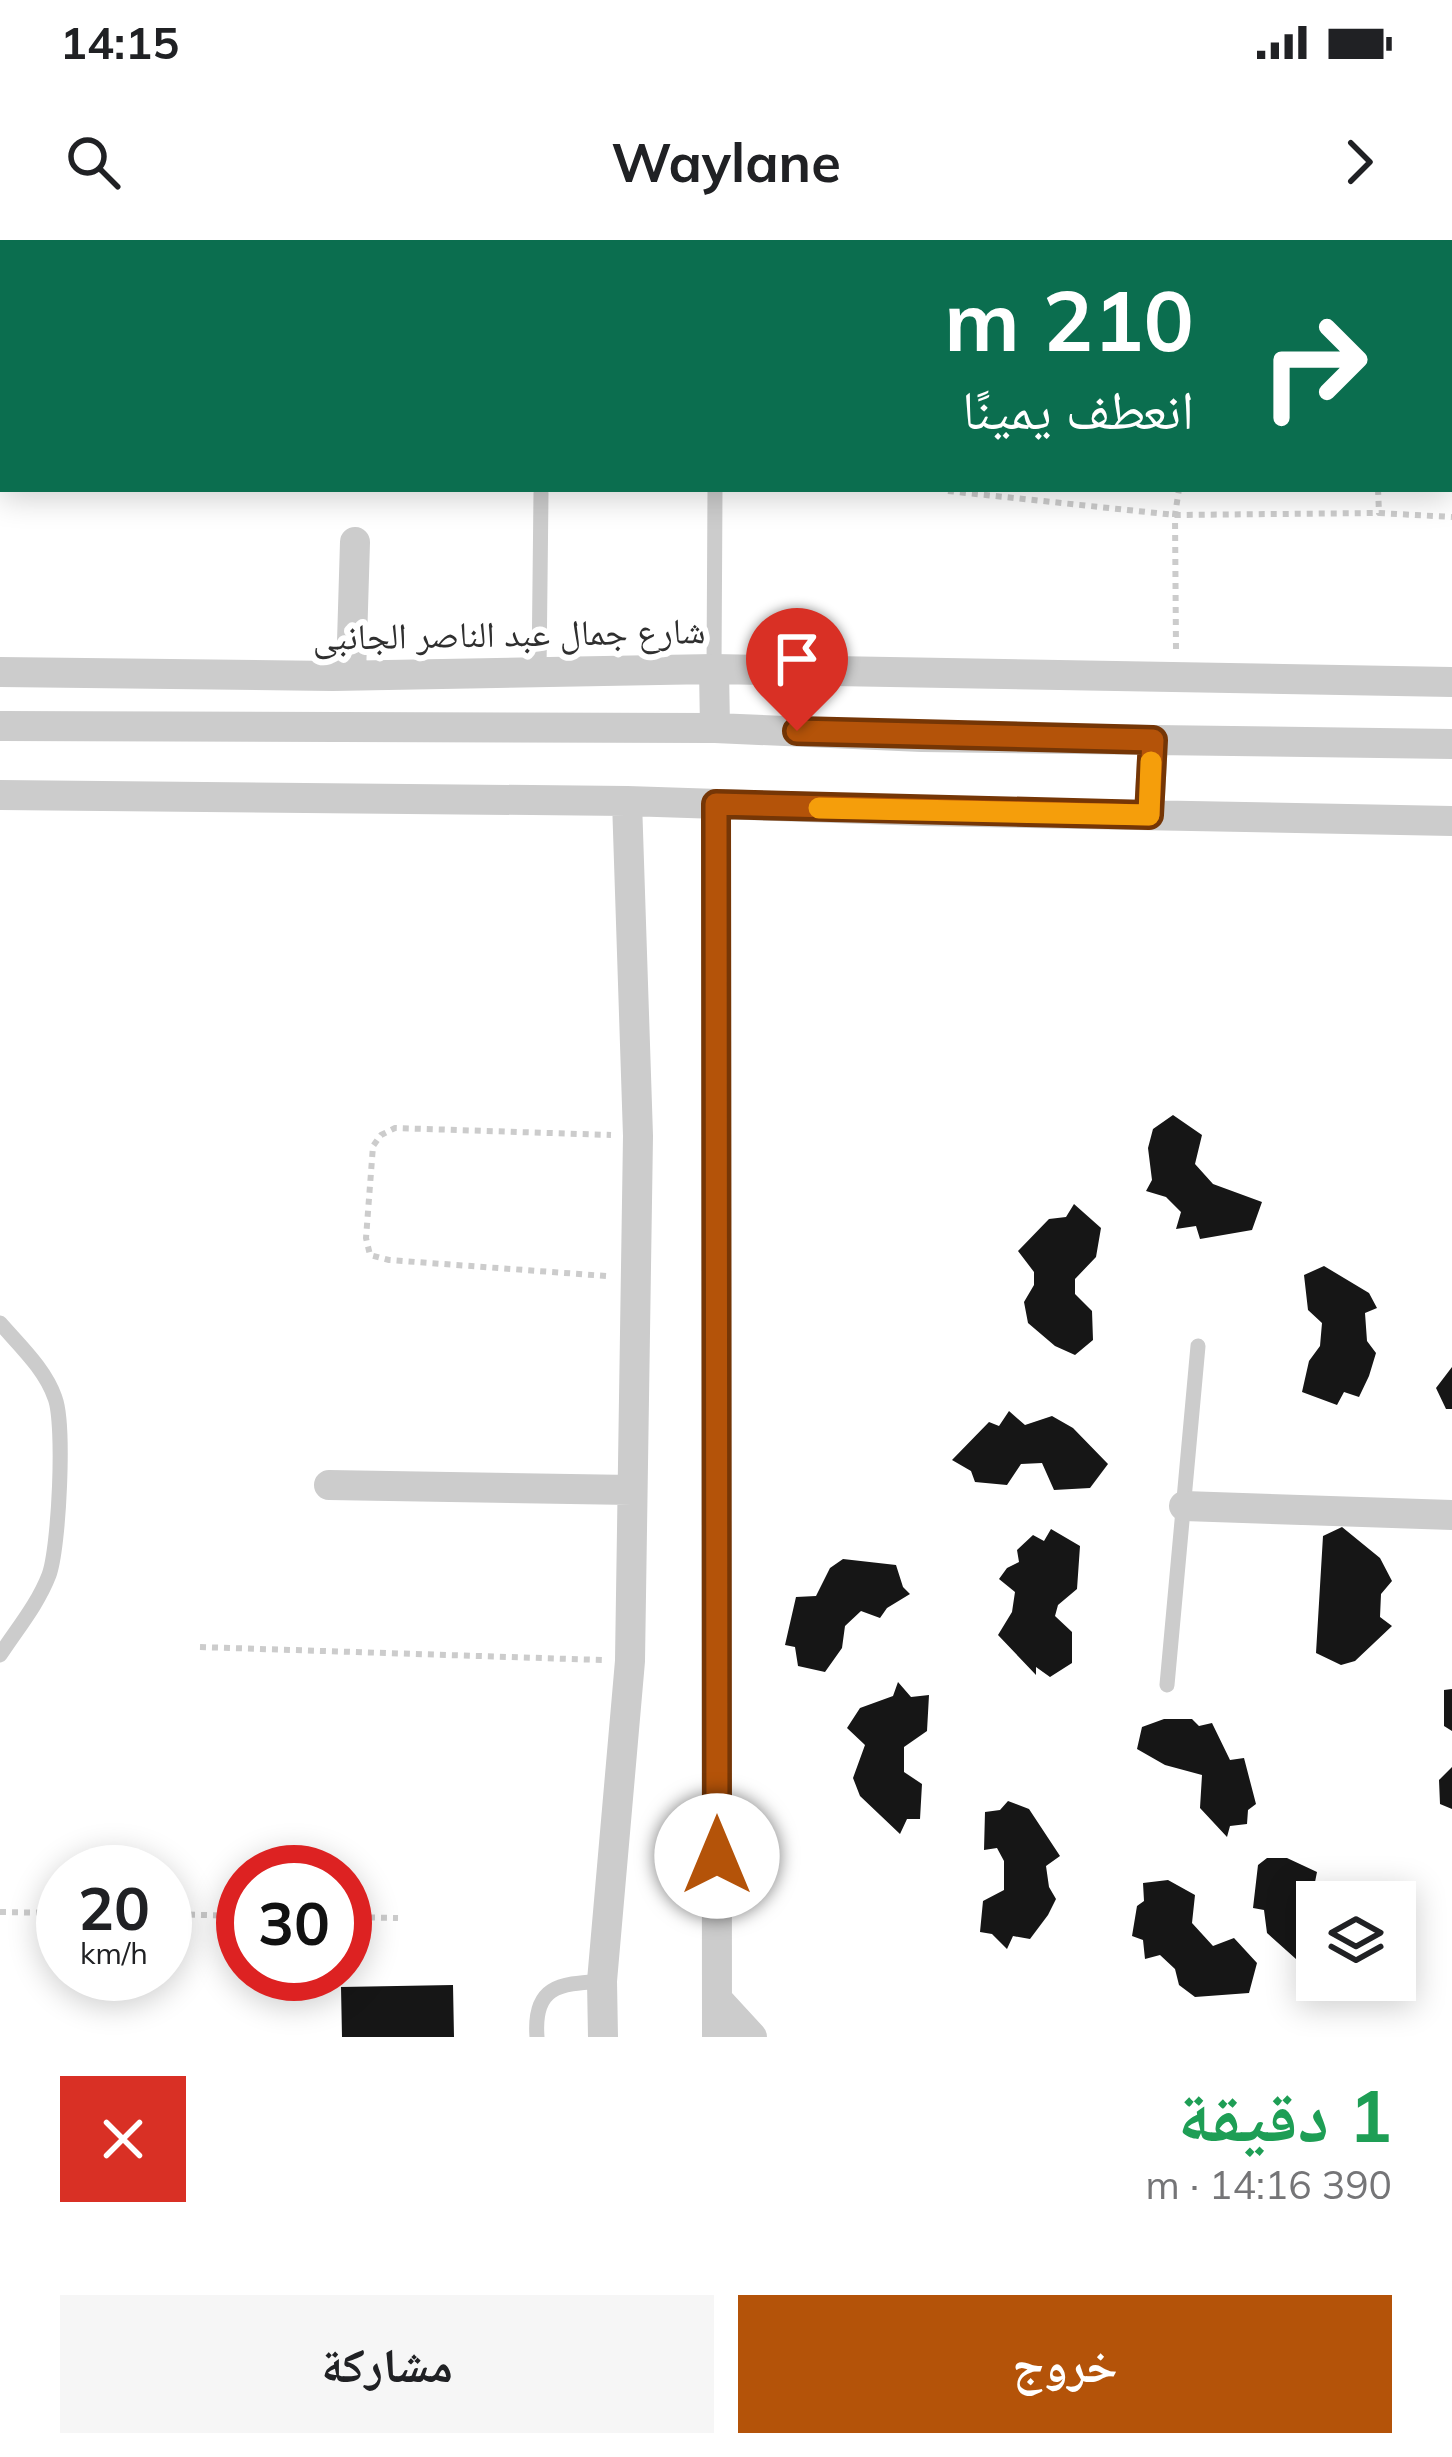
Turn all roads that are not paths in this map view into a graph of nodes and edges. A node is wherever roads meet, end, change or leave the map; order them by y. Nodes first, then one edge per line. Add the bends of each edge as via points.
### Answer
1 (715, 492) edge
2 (541, 493) dead end
3 (355, 542) dead end
4 (714, 669) junction
5 (0, 672) edge
6 (539, 672) junction
7 (342, 676) junction
8 (1452, 682) edge
9 (0, 726) edge
10 (715, 728) junction
11 (332, 729) junction
12 (1153, 740) junction
13 (1452, 744) edge
14 (0, 795) edge
15 (627, 801) junction
16 (716, 804) junction
17 (1149, 815) junction
18 (1452, 820) edge
19 (0, 1323) edge
20 (1198, 1346) dead end
21 (329, 1485) dead end
22 (632, 1490) junction
23 (1184, 1506) junction
24 (1452, 1515) edge
25 (0, 1654) edge
26 (1167, 1685) dead end
27 (602, 1981) junction
28 (717, 1999) junction
29 (536, 2037) edge
30 (603, 2037) edge
31 (717, 2037) edge
32 (752, 2037) edge

1 - 4 lane
2 - 6 lane
3 - 7 street
4 - 6 street, شارع جمال عبد الناصر الجانبى
4 - 8 street, شارع جمال عبد الناصر الجانبى
4 - 10 street
5 - 7 street, شارع جمال عبد الناصر الجانبى
6 - 7 street, شارع جمال عبد الناصر الجانبى
7 - 11 street
9 - 11 street
10 - 11 street
10 - 12 street
12 - 13 street
12 - 17 street
14 - 15 street
15 - 16 street
15 - 22 street via 638,1136
16 - 17 street
16 - 28 street
17 - 18 street
19 - 25 lane via 40,1370 62,1421 52,1568
20 - 23 lane
21 - 22 street
22 - 27 street via 630,1661
23 - 24 street
23 - 26 lane
27 - 29 lane via 558,1984 535,2016
27 - 30 street
28 - 31 street
28 - 32 street

